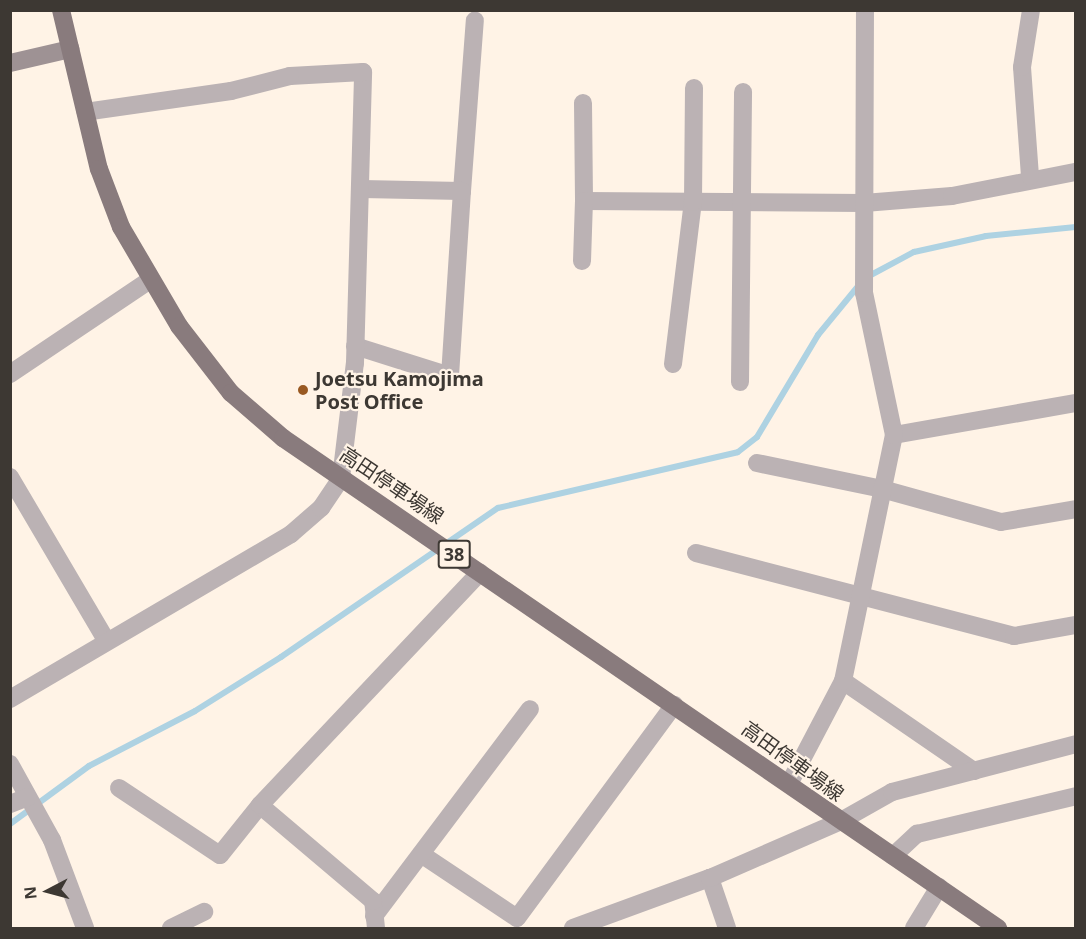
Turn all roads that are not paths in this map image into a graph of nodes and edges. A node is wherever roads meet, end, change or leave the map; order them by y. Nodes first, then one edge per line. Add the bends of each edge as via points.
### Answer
1 (61, 10) edge
2 (865, 10) edge
3 (1031, 10) edge
4 (475, 20) dead end
5 (70, 49) junction
6 (10, 63) edge
7 (694, 88) dead end
8 (743, 92) dead end
9 (583, 103) dead end
10 (86, 112) junction
11 (1076, 172) edge
12 (1030, 176) junction
13 (362, 189) junction
14 (462, 191) junction
15 (584, 201) junction
16 (693, 202) junction
17 (742, 202) junction
18 (864, 203) junction
19 (582, 261) dead end
20 (150, 280) junction
21 (355, 346) junction
22 (673, 364) dead end
23 (10, 374) edge
24 (740, 382) dead end
25 (1076, 403) edge
26 (894, 435) junction
27 (758, 463) dead end
28 (10, 477) edge
29 (341, 478) junction
30 (882, 489) junction
31 (1076, 509) edge
32 (696, 553) dead end
33 (480, 572) junction
34 (863, 593) junction
35 (1076, 625) edge
36 (105, 640) junction
37 (843, 681) junction
38 (10, 699) edge
39 (674, 705) junction
40 (530, 709) dead end
41 (1076, 744) edge
42 (10, 764) edge
43 (974, 771) junction
44 (789, 784) junction
45 (119, 788) dead end
46 (1076, 796) edge
47 (28, 797) junction
48 (10, 804) edge
49 (260, 804) junction
50 (839, 822) junction
51 (421, 854) junction
52 (893, 856) junction
53 (710, 878) junction
54 (939, 888) junction
55 (204, 912) dead end
56 (375, 922) edge
57 (612, 922) edge
58 (85, 928) edge
59 (171, 928) edge
60 (573, 928) edge
61 (727, 928) edge
62 (914, 928) edge
63 (998, 928) edge

1 - 5 main road, 38
2 - 18 street
3 - 12 street via 1022,68
4 - 14 street
5 - 6 main road
5 - 10 main road, 高田停車場線 / 38
7 - 16 street
8 - 17 street
9 - 15 street
10 - 13 street via 231,91 290,76 363,72
10 - 20 main road, 高田停車場線 / 38 via 103,178
11 - 12 street
12 - 18 street via 952,196
13 - 14 street
13 - 21 street
14 - 21 street via 450,376
15 - 16 street
15 - 19 street
16 - 17 street
16 - 22 street
17 - 18 street
17 - 24 street
18 - 26 street via 864,294
20 - 23 street
20 - 29 main road, 高田停車場線 / 38 via 231,393
21 - 29 street
25 - 26 street
26 - 30 street
27 - 30 street
28 - 36 street
29 - 33 main road, 高田停車場線 / 38
29 - 36 street via 321,508 291,534
30 - 31 street via 1001,522
30 - 34 street
32 - 34 street
33 - 39 main road, 高田停車場線 / 38
33 - 49 street
34 - 35 street via 1014,636
34 - 37 street
36 - 38 street
37 - 43 street
37 - 44 street
39 - 44 main road, 高田停車場線 / 38
39 - 51 street via 517,918
40 - 51 street
41 - 43 street
42 - 47 street
43 - 50 street via 892,792
44 - 50 main road, 高田停車場線 / 38
45 - 49 street via 220,855
46 - 52 street via 917,834
47 - 48 street
47 - 58 street via 52,840
49 - 56 street via 373,901
50 - 52 main road, 高田停車場線 / 38
50 - 53 street
51 - 56 street
52 - 54 main road, 高田停車場線 / 38
53 - 57 street
53 - 61 street
54 - 62 street
54 - 63 main road, 高田停車場線 / 38
55 - 59 street
57 - 60 street

